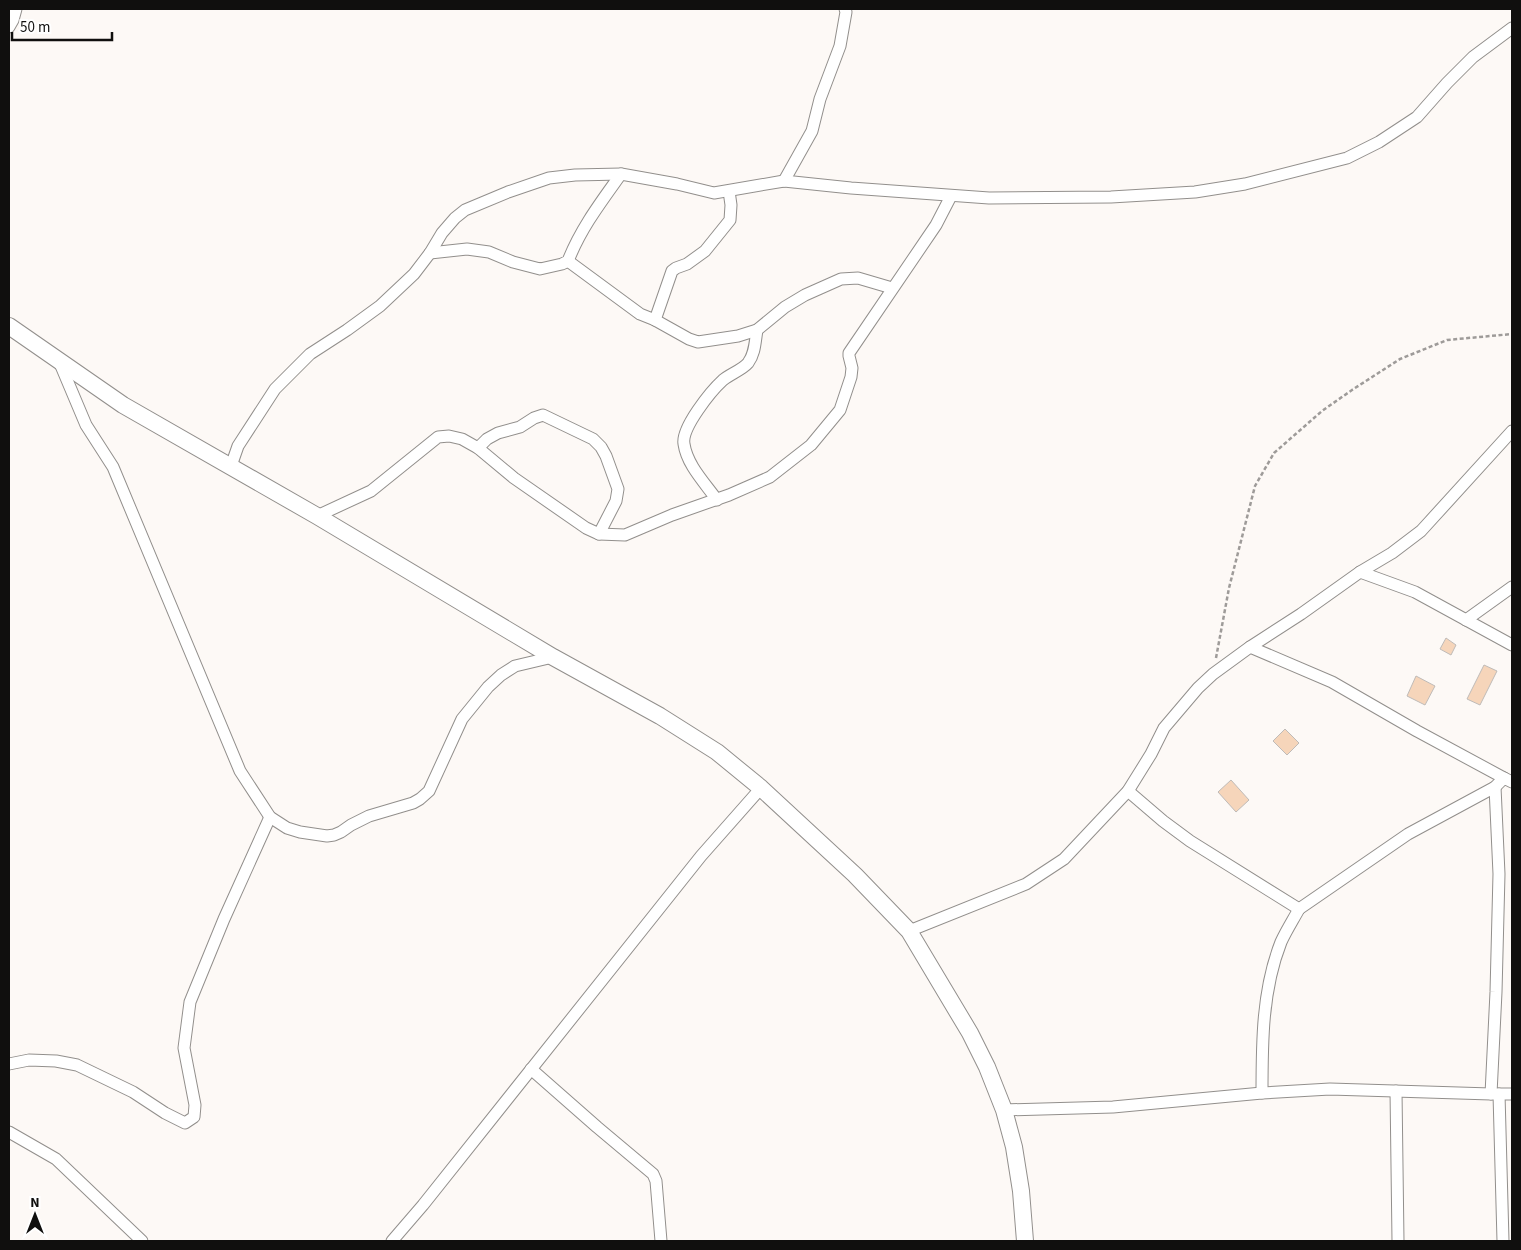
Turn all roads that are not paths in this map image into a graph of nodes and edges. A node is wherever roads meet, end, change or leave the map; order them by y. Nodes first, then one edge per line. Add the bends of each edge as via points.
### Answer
1 (16, 9) edge
2 (845, 9) edge
3 (9, 27) edge
4 (1512, 28) edge
5 (621, 174) junction
6 (784, 181) junction
7 (729, 191) junction
8 (951, 196) junction
9 (430, 252) junction
10 (568, 261) junction
11 (892, 288) junction
12 (655, 320) junction
13 (9, 326) edge
14 (756, 330) junction
15 (59, 361) junction
16 (1512, 431) edge
17 (1500, 444) junction
18 (1512, 445) edge
19 (478, 448) junction
20 (231, 466) junction
21 (717, 500) junction
22 (317, 516) junction
23 (599, 534) junction
24 (1360, 572) junction
25 (1512, 587) edge
26 (1466, 620) junction
27 (1512, 645) edge
28 (1250, 647) junction
29 (553, 657) junction
30 (1508, 780) edge
31 (1495, 787) junction
32 (761, 788) junction
33 (1128, 791) junction
34 (270, 817) junction
35 (1299, 908) junction
36 (909, 931) junction
37 (9, 1064) edge
38 (532, 1069) junction
39 (1396, 1091) junction
40 (1262, 1093) junction
41 (1495, 1094) junction
42 (1512, 1094) edge
43 (1004, 1110) junction
44 (9, 1132) edge
45 (142, 1241) edge
46 (392, 1241) edge
47 (662, 1241) edge
48 (1025, 1241) edge
49 (1398, 1241) edge
50 (1503, 1241) edge

1 - 3 street
2 - 6 street via 840,46 812,131
4 - 8 street via 1473,57 1417,117 1379,142 1346,158 1245,184 1195,192 1062,198
5 - 7 street via 714,193
5 - 9 street via 549,178 508,192 455,218
5 - 10 street via 589,219
6 - 7 street
6 - 8 street
7 - 12 street via 730,220 705,251 672,271
8 - 11 street via 936,225
9 - 10 street via 467,249 489,252 540,269
9 - 20 street via 414,274 380,306 310,354 274,389 238,446
10 - 12 street via 640,314
11 - 14 street via 858,278 841,279 785,307
11 - 21 street via 849,354 851,377 840,410 811,445 770,477
12 - 14 street via 698,342
13 - 15 street
14 - 21 street via 755,347 747,364 722,381 706,400 687,429 683,442 688,458
15 - 20 street via 123,405
15 - 34 street via 86,425 113,466 240,771
16 - 17 street
17 - 18 street
17 - 24 street via 1421,531
19 - 22 street via 462,439 438,437 371,491
19 - 23 street via 514,478
19 - 23 street via 487,438 543,415 593,438 606,456 618,489
20 - 22 street
21 - 23 street via 625,534
22 - 29 street
24 - 26 street via 1415,592
24 - 28 street
25 - 26 street
26 - 27 street
28 - 30 street via 1332,682
28 - 33 street via 1198,688 1164,728
29 - 32 street via 660,716 717,752
29 - 34 street via 515,666 488,687 462,719 429,791 413,803 369,816 327,836 287,828
30 - 31 street
31 - 35 street via 1408,834
31 - 41 street via 1499,874
32 - 36 street via 855,875
32 - 38 street via 701,856
33 - 35 street via 1190,841
33 - 36 street via 1064,859 1026,884
34 - 37 street via 190,1002 184,1048 195,1105 194,1117 190,1121 185,1123 165,1114 133,1092 77,1065 29,1060
35 - 40 street via 1282,941 1266,1000
36 - 43 street via 970,1033
38 - 46 street
38 - 47 street via 653,1174
39 - 40 street via 1330,1089
39 - 41 street
39 - 49 street
40 - 43 street via 1113,1106
41 - 42 street
41 - 50 street
43 - 48 street via 1014,1146
44 - 45 street via 56,1159

